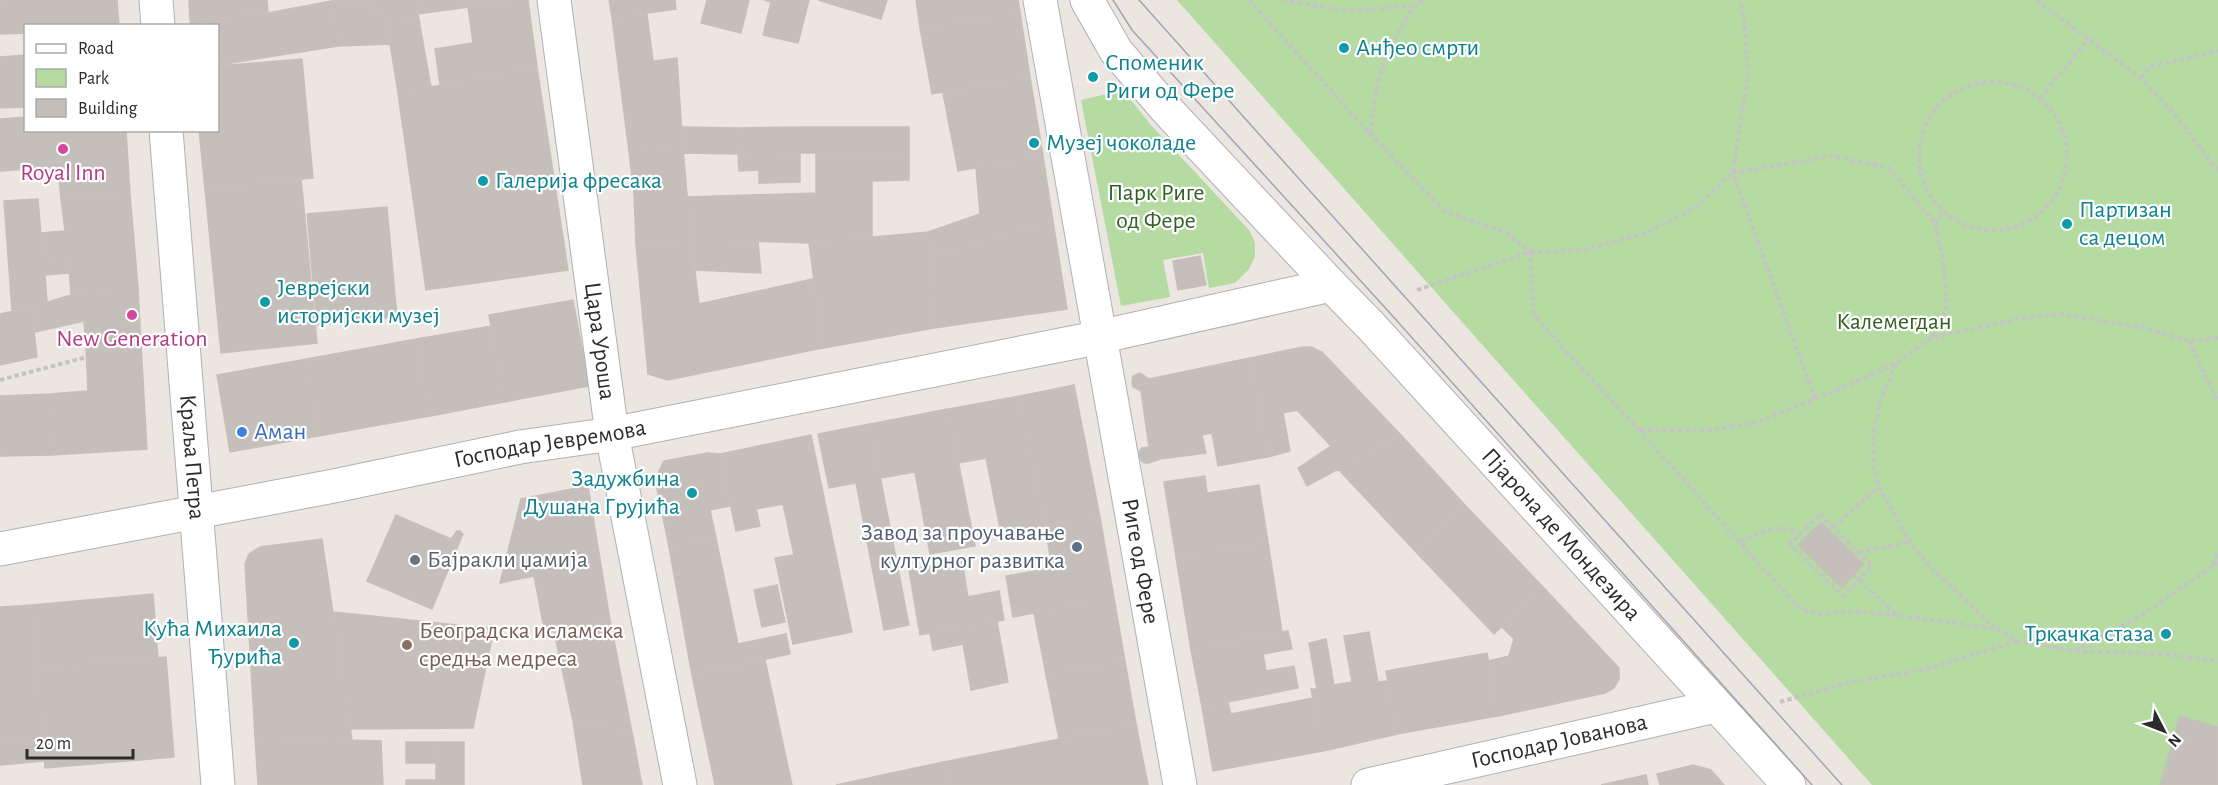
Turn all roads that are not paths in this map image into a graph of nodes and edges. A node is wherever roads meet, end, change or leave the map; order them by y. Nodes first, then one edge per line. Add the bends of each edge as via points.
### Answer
1 (156, 0) edge
2 (554, 0) edge
3 (1040, 0) edge
4 (1087, 0) edge
5 (158, 24) edge
6 (166, 132) edge
7 (1330, 285) junction
8 (1100, 337) junction
9 (612, 434) junction
10 (196, 512) junction
11 (0, 549) edge
12 (1716, 706) junction
13 (218, 785) edge
14 (680, 785) edge
15 (1180, 785) edge
16 (1368, 785) edge
17 (1789, 785) edge

1 - 5 street
2 - 9 street, Цара Уроша
3 - 8 street
4 - 7 street, Пјарона де Мондезира via 1116,51
6 - 10 street, Краља Петра
7 - 8 street
7 - 12 street, Пјарона де Мондезира
8 - 9 street, Господар Јевремова
8 - 15 street, Риге од Фере
9 - 10 street, Господар Јевремова via 520,447
9 - 14 street, Цара Уроша
10 - 11 street, Господар Јевремова
10 - 13 street, Краља Петра
12 - 16 street, Господар Јованова
12 - 17 street, Пјарона де Мондезира

